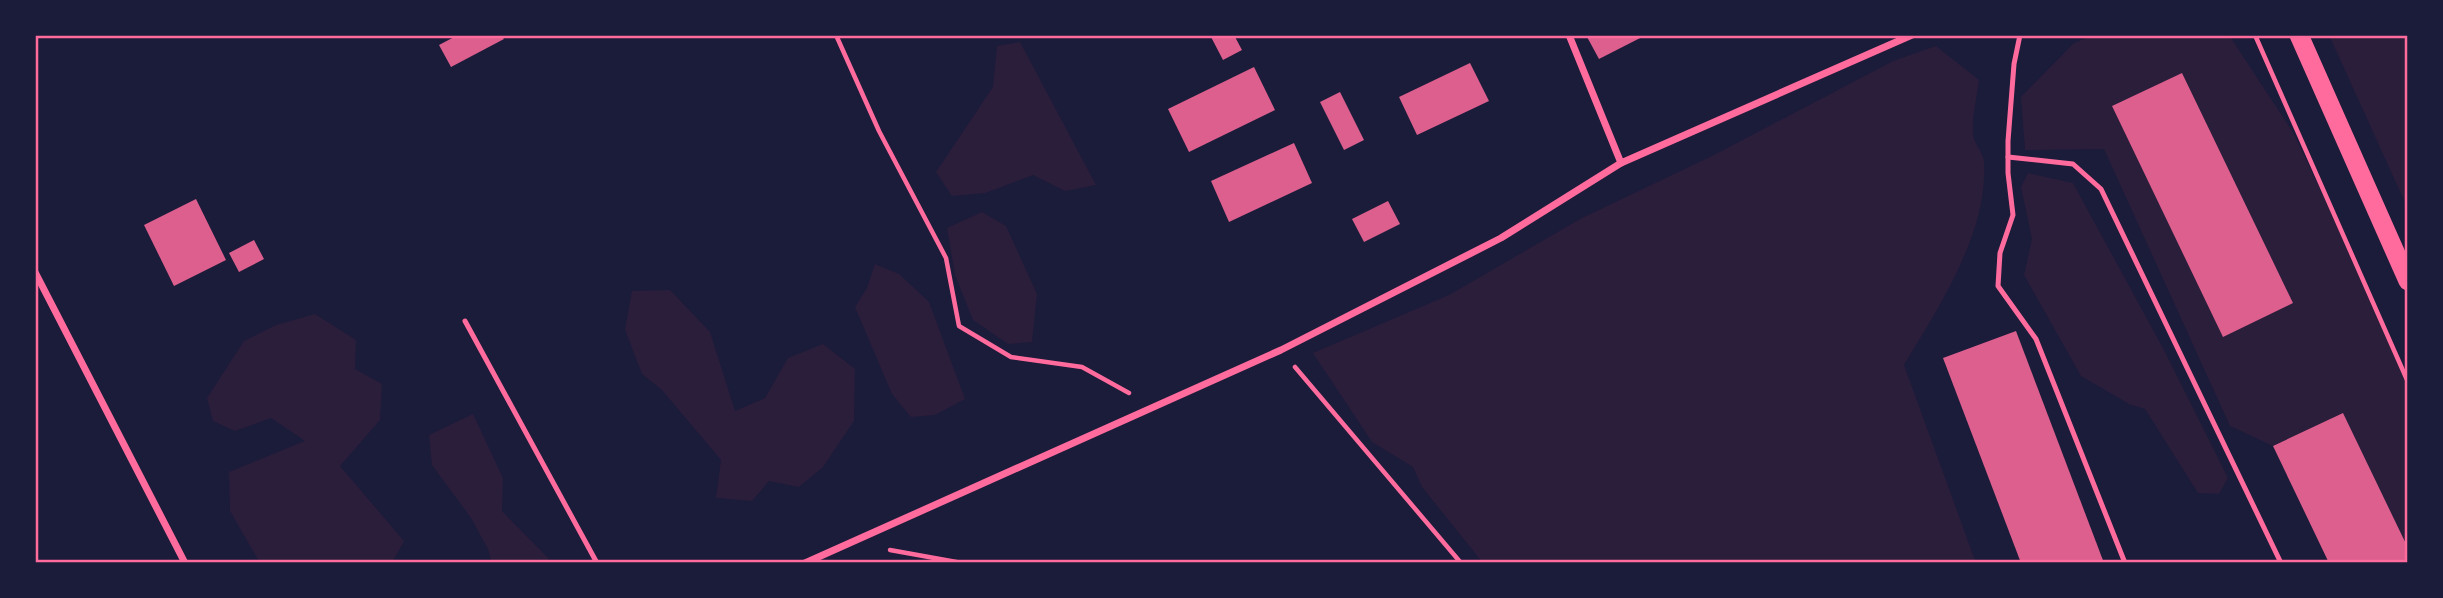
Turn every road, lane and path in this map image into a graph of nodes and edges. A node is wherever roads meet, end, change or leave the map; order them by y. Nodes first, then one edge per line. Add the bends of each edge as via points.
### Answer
1 (836, 35) edge
2 (1569, 35) edge
3 (1912, 35) edge
4 (2020, 35) edge
5 (2255, 35) edge
6 (2299, 35) edge
7 (2008, 158) junction
8 (1621, 163) junction
9 (35, 272) edge
10 (2408, 281) edge
11 (465, 321) dead end
12 (1281, 350) junction
13 (2408, 382) edge
14 (1155, 407) junction
15 (853, 543) junction
16 (185, 563) edge
17 (597, 563) edge
18 (805, 563) edge
19 (962, 563) edge
20 (1461, 563) edge
21 (2125, 563) edge
22 (2281, 563) edge

1 - 14 path via 878,131 946,258 959,326 1011,358 1082,367
2 - 8 street
3 - 8 street
4 - 7 lane
5 - 13 path
6 - 10 highway
7 - 21 lane via 2013,215 2000,253 1998,286 2036,339
7 - 22 lane via 2073,164 2101,189
8 - 12 street via 1500,238
9 - 16 street
11 - 17 lane
12 - 14 street
12 - 20 path
14 - 15 street
15 - 18 street
15 - 19 path

